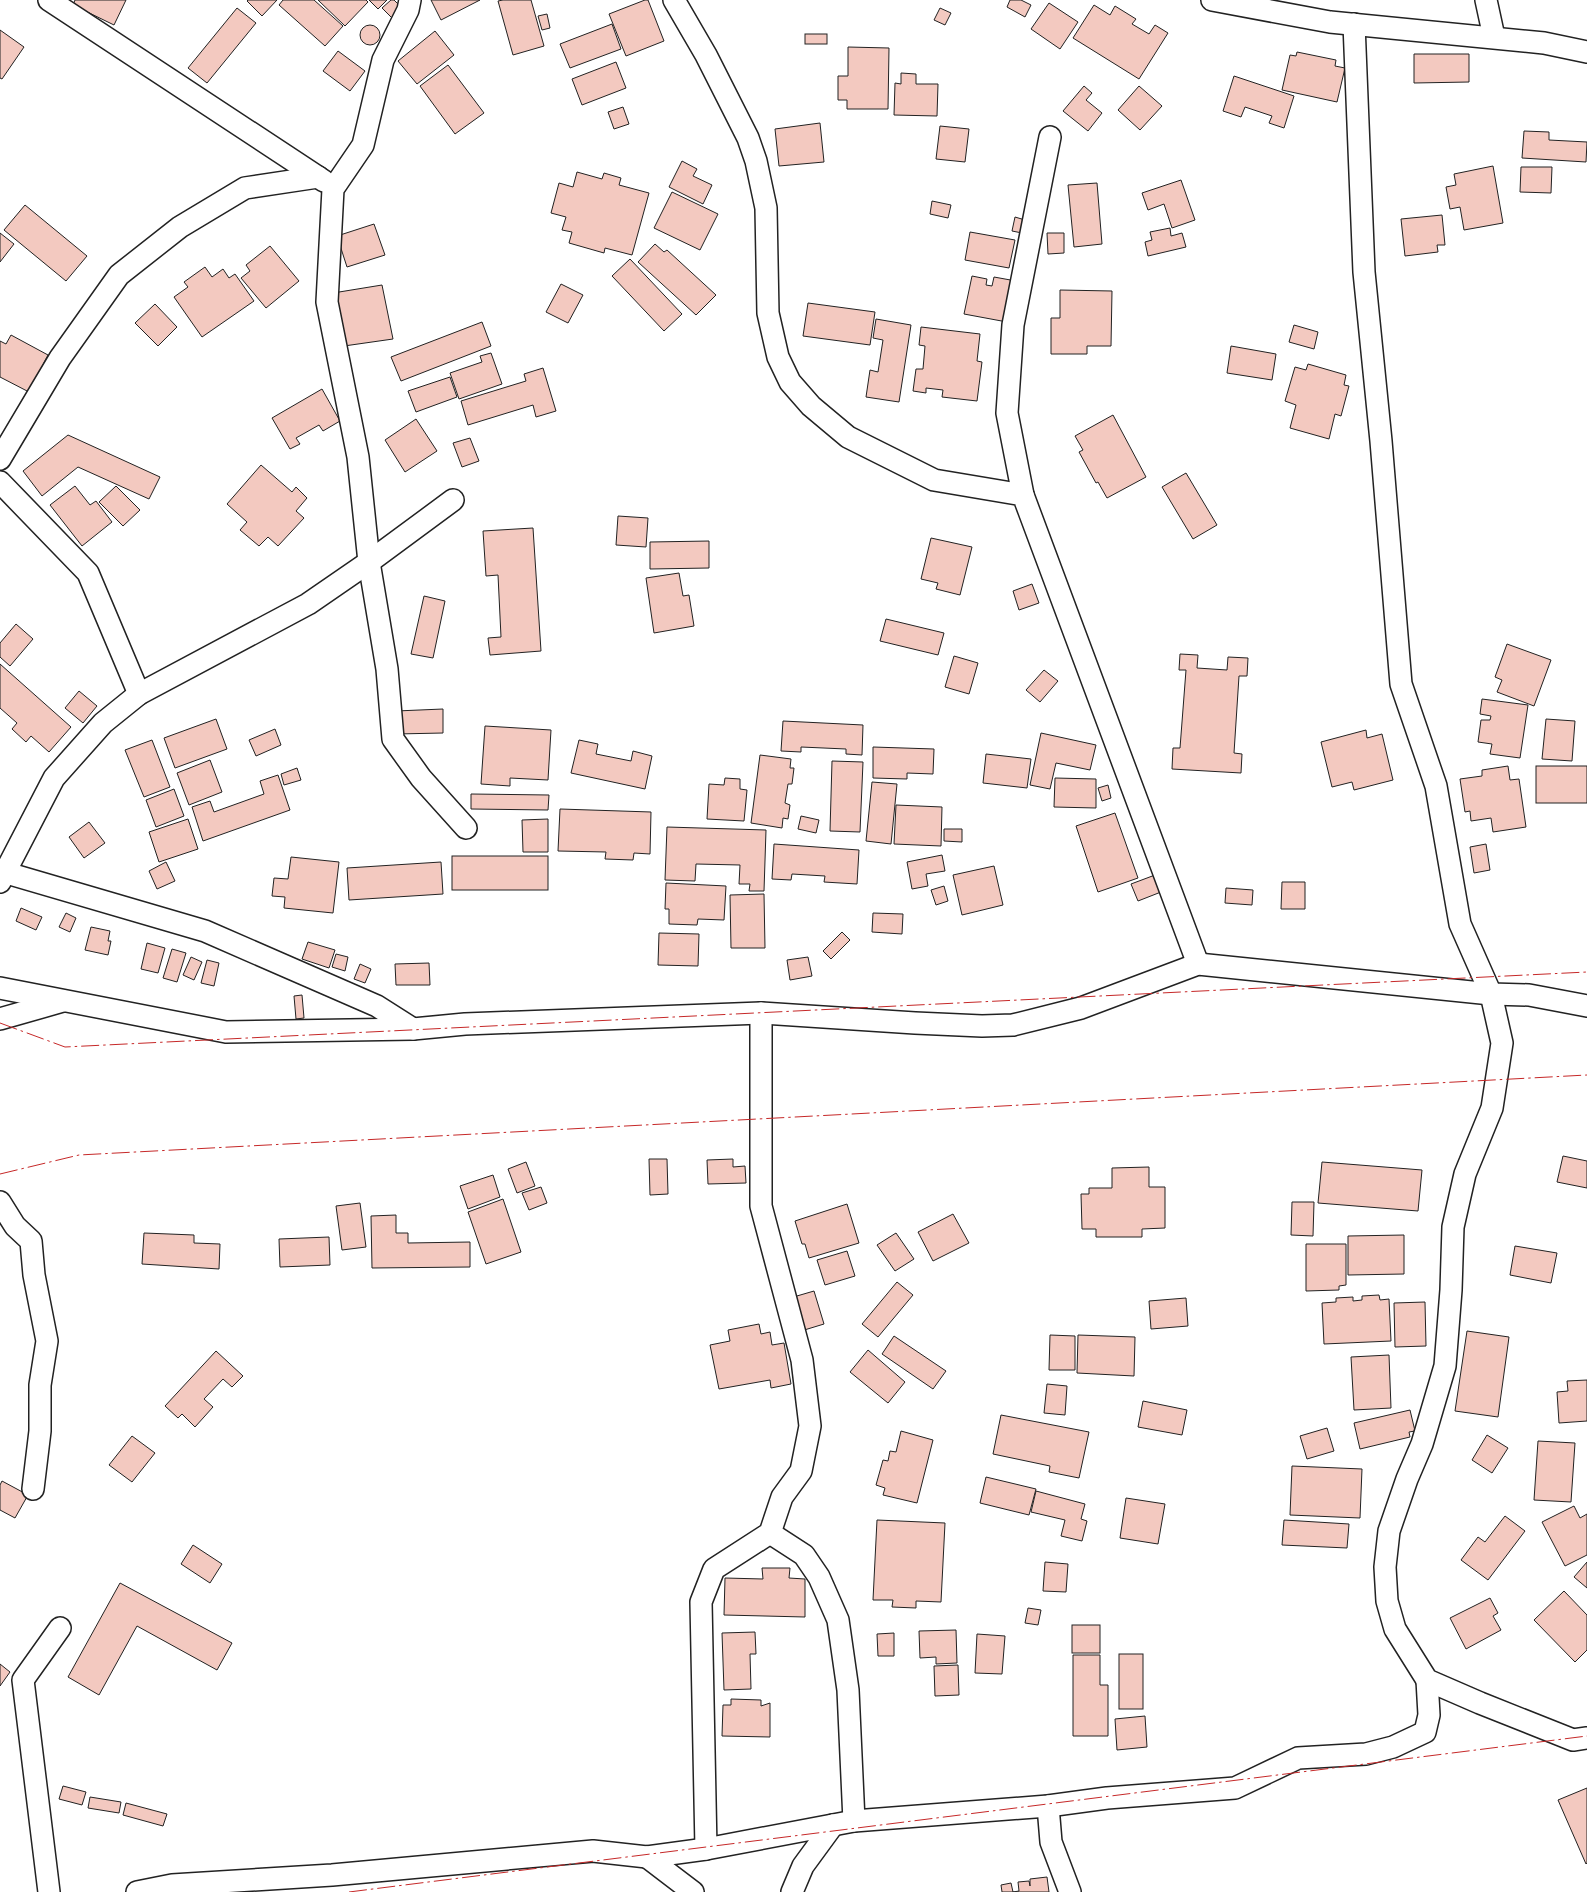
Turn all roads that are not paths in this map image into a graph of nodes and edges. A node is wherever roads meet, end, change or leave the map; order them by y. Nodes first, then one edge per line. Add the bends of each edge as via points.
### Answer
1 (49, 0) edge
2 (410, 0) edge
3 (674, 0) edge
4 (1212, 0) edge
5 (1486, 0) edge
6 (1354, 24) junction
7 (1494, 37) junction
8 (1587, 52) edge
9 (1050, 137) dead end
10 (326, 183) junction
11 (0, 459) edge
12 (0, 482) edge
13 (1023, 495) junction
14 (453, 500) dead end
15 (370, 562) junction
16 (139, 694) junction
17 (466, 828) dead end
18 (2, 875) edge
19 (1198, 964) junction
20 (0, 988) edge
21 (1491, 994) junction
22 (68, 1000) junction
23 (1587, 1006) edge
24 (761, 1013) junction
25 (0, 1019) edge
26 (413, 1029) junction
27 (0, 1202) edge
28 (33, 1489) dead end
29 (770, 1533) junction
30 (60, 1628) dead end
31 (1427, 1680) junction
32 (1587, 1738) edge
33 (1048, 1806) junction
34 (843, 1823) junction
35 (706, 1849) junction
36 (647, 1856) junction
37 (49, 1892) edge
38 (137, 1892) edge
39 (693, 1892) edge
40 (792, 1892) edge
41 (1070, 1892) edge

1 - 10 street
2 - 10 street via 383,60 363,145
3 - 13 street via 748,138 756,161 766,208 768,313 778,357 790,382 811,406 848,437 934,480
4 - 6 street
5 - 7 street
6 - 7 street
6 - 21 street via 1364,272 1401,684 1436,786 1460,924
7 - 8 street
9 - 13 street via 1012,335 1006,413
10 - 11 street via 245,188 180,227 118,275 60,358
10 - 15 street via 327,302 358,457
12 - 16 street via 88,573
13 - 19 street
14 - 15 street
15 - 16 street via 308,604
15 - 17 street via 387,669 393,739 421,778
16 - 18 street via 103,722 54,778
18 - 26 street via 205,931 377,1006
19 - 21 street
19 - 24 street via 1081,1008 1013,1025 915,1023
20 - 22 street
21 - 23 street via 1529,995
21 - 31 street via 1502,1043 1492,1108 1465,1174 1453,1227 1445,1366 1422,1444 1389,1531 1385,1567 1387,1601 1395,1630
22 - 25 street
22 - 26 street via 226,1032
24 - 26 street via 465,1024
24 - 29 street via 760,1206 802,1360 810,1426 801,1471 782,1497
27 - 28 street via 15,1226 31,1241 47,1341 40,1385 40,1431
29 - 34 street via 804,1555 819,1577 838,1620 848,1690
29 - 35 street via 714,1568 700,1602
30 - 37 street via 23,1680
31 - 32 street via 1573,1740
31 - 33 street via 1430,1715 1425,1732 1393,1747 1366,1754 1298,1758 1235,1788
33 - 34 street
33 - 41 street via 1051,1842
34 - 35 street
34 - 40 street via 803,1866
35 - 36 street
36 - 38 street via 593,1851 332,1875 172,1885
36 - 39 street

